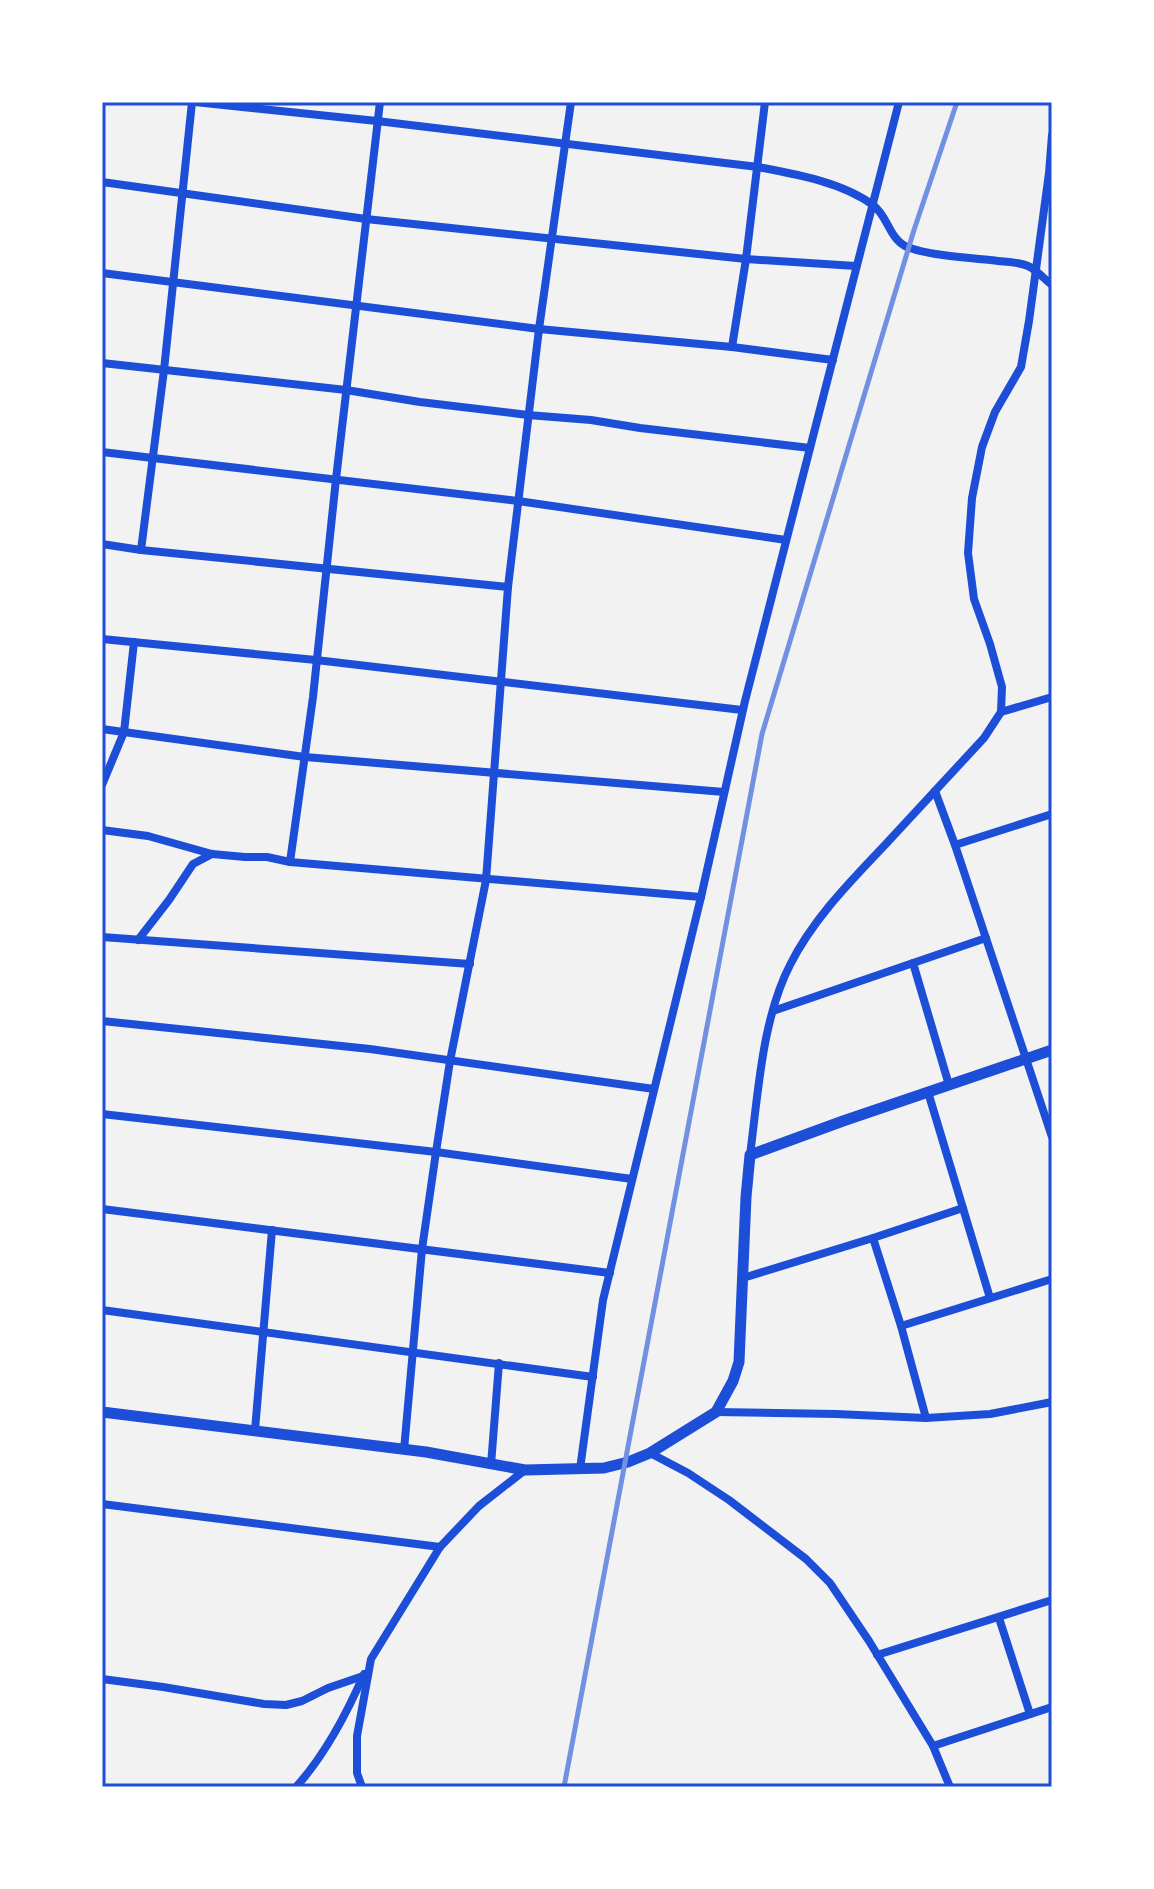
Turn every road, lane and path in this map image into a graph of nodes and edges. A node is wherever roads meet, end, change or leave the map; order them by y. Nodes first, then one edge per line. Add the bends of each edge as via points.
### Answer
1 (193, 102) edge
2 (380, 102) edge
3 (571, 102) edge
4 (765, 102) edge
5 (899, 102) edge
6 (377, 121) junction
7 (1052, 135) edge
8 (565, 144) junction
9 (758, 167) junction
10 (102, 182) edge
11 (182, 194) junction
12 (873, 205) junction
13 (366, 219) junction
14 (552, 238) junction
15 (746, 259) junction
16 (856, 266) junction
17 (1035, 270) junction
18 (102, 273) edge
19 (173, 282) junction
20 (1052, 285) edge
21 (355, 306) junction
22 (539, 329) junction
23 (732, 347) junction
24 (833, 360) junction
25 (102, 363) edge
26 (164, 370) junction
27 (346, 390) junction
28 (528, 415) junction
29 (810, 448) junction
30 (102, 452) edge
31 (152, 458) junction
32 (336, 479) junction
33 (518, 501) junction
34 (786, 540) junction
35 (102, 544) edge
36 (141, 550) junction
37 (326, 569) junction
38 (508, 587) junction
39 (102, 639) edge
40 (134, 642) junction
41 (316, 660) junction
42 (500, 682) junction
43 (1052, 697) edge
44 (742, 710) junction
45 (1001, 712) junction
46 (102, 729) edge
47 (124, 732) junction
48 (305, 757) junction
49 (494, 772) junction
50 (102, 785) edge
51 (935, 791) junction
52 (724, 792) junction
53 (1050, 815) edge
54 (1052, 827) edge
55 (102, 830) edge
56 (955, 845) junction
57 (212, 854) junction
58 (290, 862) junction
59 (486, 880) junction
60 (701, 897) junction
61 (102, 937) edge
62 (986, 938) junction
63 (138, 940) junction
64 (913, 963) junction
65 (470, 964) junction
66 (773, 1011) junction
67 (102, 1021) edge
68 (1052, 1050) edge
69 (1027, 1059) junction
70 (450, 1061) junction
71 (949, 1085) junction
72 (654, 1089) junction
73 (928, 1092) junction
74 (102, 1114) edge
75 (1052, 1137) edge
76 (436, 1152) junction
77 (750, 1155) junction
78 (632, 1179) junction
79 (963, 1208) junction
80 (102, 1209) edge
81 (272, 1230) junction
82 (873, 1238) junction
83 (422, 1249) junction
84 (610, 1273) junction
85 (743, 1278) junction
86 (1052, 1279) edge
87 (990, 1298) junction
88 (102, 1310) edge
89 (901, 1326) junction
90 (264, 1332) junction
91 (414, 1352) junction
92 (499, 1363) junction
93 (593, 1377) junction
94 (1052, 1402) edge
95 (102, 1412) edge
96 (716, 1412) junction
97 (926, 1418) junction
98 (255, 1430) junction
99 (404, 1450) junction
100 (650, 1453) junction
101 (491, 1465) junction
102 (580, 1469) junction
103 (525, 1470) junction
104 (102, 1504) edge
105 (440, 1547) junction
106 (1052, 1600) edge
107 (999, 1618) junction
108 (877, 1655) junction
109 (371, 1659) junction
110 (363, 1676) junction
111 (102, 1679) edge
112 (1052, 1707) edge
113 (1030, 1714) junction
114 (933, 1746) junction
115 (296, 1787) edge
116 (362, 1787) edge
117 (950, 1787) edge

1 - 6 street
1 - 11 street
2 - 6 street
3 - 8 street
4 - 9 street
5 - 12 street
6 - 8 street
6 - 13 street
7 - 17 street
8 - 9 street
8 - 14 street
9 - 12 street via 804,176
9 - 15 street
10 - 11 street
11 - 13 street
11 - 19 street
12 - 16 street
12 - 17 street via 905,246
13 - 14 street
13 - 21 street
14 - 15 street
14 - 22 street
15 - 16 street
15 - 23 street
16 - 24 street
17 - 20 street
17 - 45 street via 1021,367 995,412 972,498 968,553 974,599 1002,687
18 - 19 street
19 - 21 street
19 - 26 street
21 - 22 street
21 - 27 street
22 - 23 street
22 - 28 street
23 - 24 street
24 - 29 street
25 - 26 street
26 - 27 street
26 - 31 street
27 - 28 street
27 - 32 street
28 - 29 street
28 - 33 street
29 - 34 street
30 - 31 street
31 - 32 street
31 - 36 street
32 - 33 street
32 - 37 street
33 - 34 street
33 - 38 street
34 - 44 street
35 - 36 street
36 - 37 street
37 - 38 street
37 - 41 street
38 - 42 street
39 - 40 street
40 - 41 street
40 - 47 street
41 - 42 street
41 - 48 street
42 - 44 street
42 - 49 street
43 - 45 street
44 - 52 street
45 - 51 street
46 - 47 street
47 - 48 street
47 - 50 street
48 - 49 street
48 - 58 street
49 - 52 street
49 - 59 street
51 - 56 street
51 - 66 street via 818,919 789,966
52 - 60 street
53 - 54 street
53 - 56 street
55 - 57 street
56 - 62 street
57 - 58 street
57 - 63 street via 193,864
58 - 59 street
59 - 60 street
59 - 65 street
60 - 72 street
61 - 63 street
62 - 64 street
62 - 69 street
63 - 65 street
64 - 66 street
64 - 71 street
65 - 70 street
66 - 77 street
67 - 70 street
68 - 69 street
69 - 71 street
69 - 75 street
70 - 72 street
70 - 76 street
71 - 73 street
72 - 78 street
73 - 77 street
73 - 79 street
74 - 76 street
76 - 78 street
76 - 83 street
77 - 85 street
78 - 84 street
79 - 82 street
79 - 87 street
80 - 81 street
81 - 83 street
81 - 90 street
82 - 85 street
82 - 89 street
83 - 84 street
83 - 91 street
84 - 93 street
85 - 96 street via 739,1362
86 - 87 street
87 - 89 street
88 - 90 street
89 - 97 street
90 - 91 street
90 - 98 street
91 - 92 street
91 - 99 street
92 - 93 street
92 - 101 street
93 - 102 street
94 - 97 street via 990,1414
95 - 98 street
96 - 97 street
96 - 100 street
98 - 99 street
99 - 101 street
100 - 102 street via 604,1468
100 - 108 street via 729,1500 806,1559 830,1583
101 - 103 street
102 - 103 street
103 - 105 street via 479,1506
104 - 105 street
105 - 109 street
106 - 107 street
107 - 108 street
107 - 113 street
108 - 114 street
109 - 110 street
109 - 116 street via 357,1736
110 - 111 street via 286,1705
110 - 115 street
112 - 113 street
113 - 114 street
114 - 117 street

